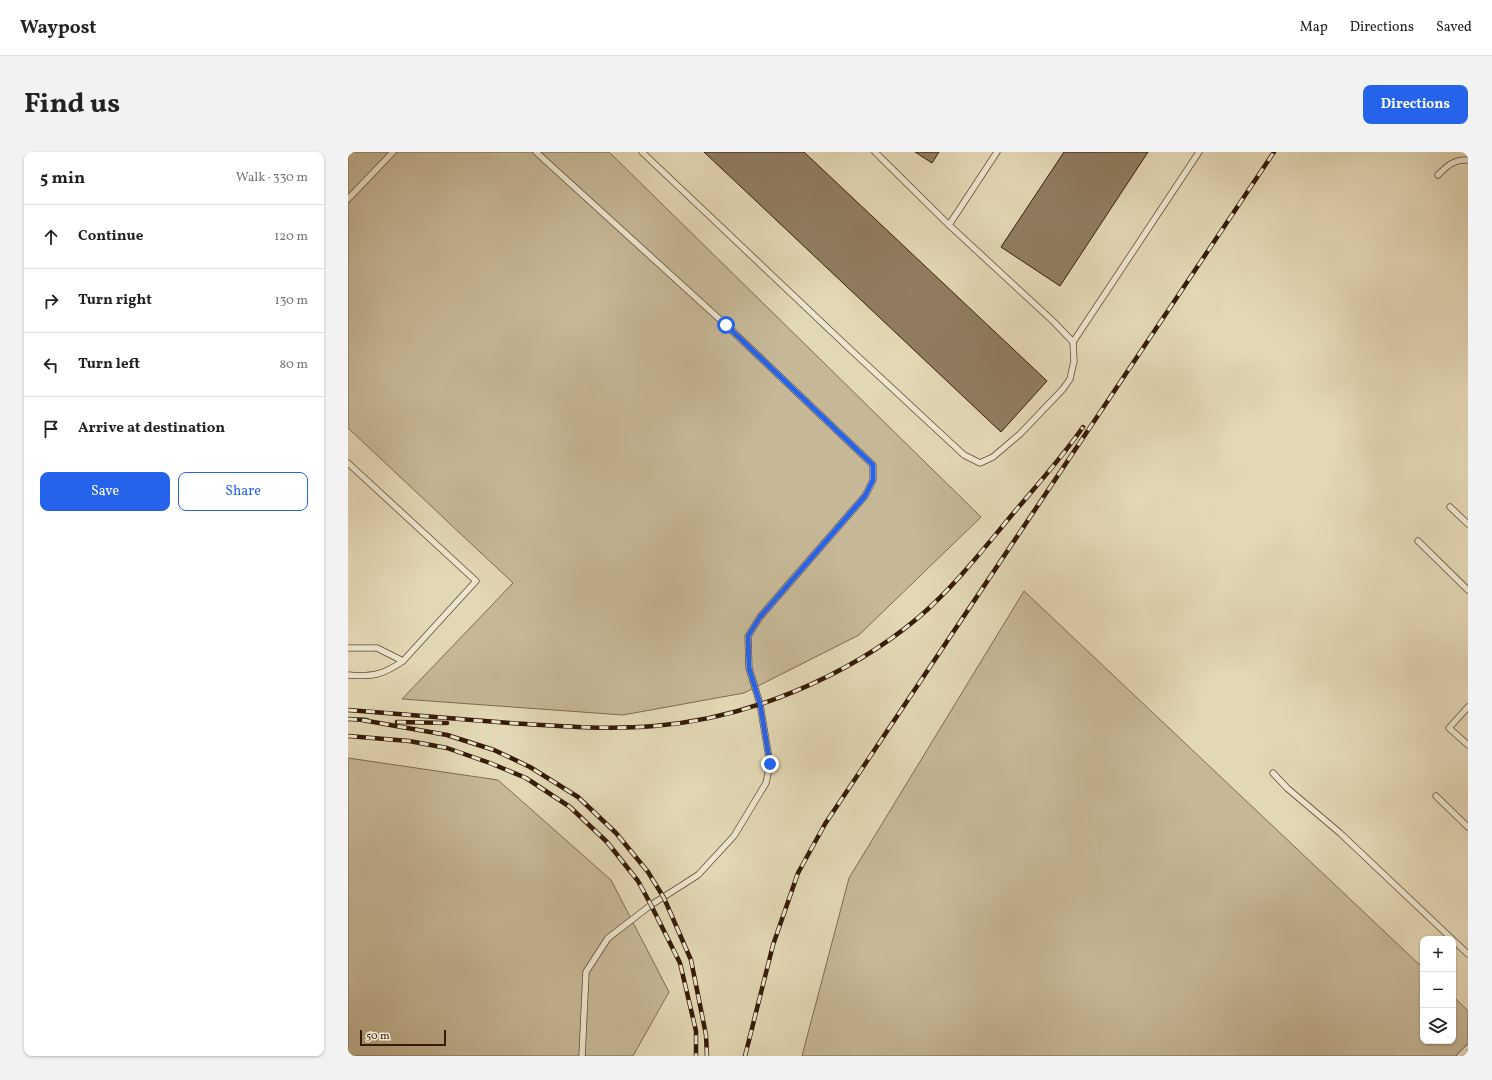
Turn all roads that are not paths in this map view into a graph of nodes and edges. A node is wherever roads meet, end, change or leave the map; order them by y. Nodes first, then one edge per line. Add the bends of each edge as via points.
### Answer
1 (393, 152) edge
2 (536, 152) edge
3 (642, 152) edge
4 (875, 152) edge
5 (998, 152) edge
6 (1199, 152) edge
7 (1468, 160) edge
8 (1438, 175) dead end
9 (348, 199) edge
10 (949, 225) junction
11 (1073, 342) junction
12 (348, 462) edge
13 (1450, 507) dead end
14 (1468, 524) edge
15 (1418, 542) dead end
16 (1468, 590) edge
17 (348, 648) edge
18 (403, 661) junction
19 (348, 675) edge
20 (1468, 707) edge
21 (1468, 745) edge
22 (1273, 773) dead end
23 (1436, 796) dead end
24 (1468, 827) edge
25 (1448, 936) edge
26 (1456, 944) edge
27 (1468, 954) edge
28 (1468, 1048) edge
29 (582, 1056) edge
30 (1460, 1056) edge

1 - 9 lane
2 - 29 lane via 873,465 873,480 865,496 760,617 748,636 749,668 760,704 770,764 766,783 734,836 698,875 651,905 608,938 586,972
3 - 11 lane via 964,455 980,463 993,457 1020,434 1063,389 1070,379 1074,361
4 - 10 lane
5 - 10 lane
6 - 11 lane
7 - 8 lane via 1457,160
10 - 11 lane
12 - 18 lane via 476,581
13 - 14 lane
15 - 16 lane
17 - 18 lane via 378,648
18 - 19 lane via 388,671 367,677
20 - 21 lane via 1450,728
22 - 25 lane
23 - 24 lane
26 - 27 lane
28 - 30 lane

